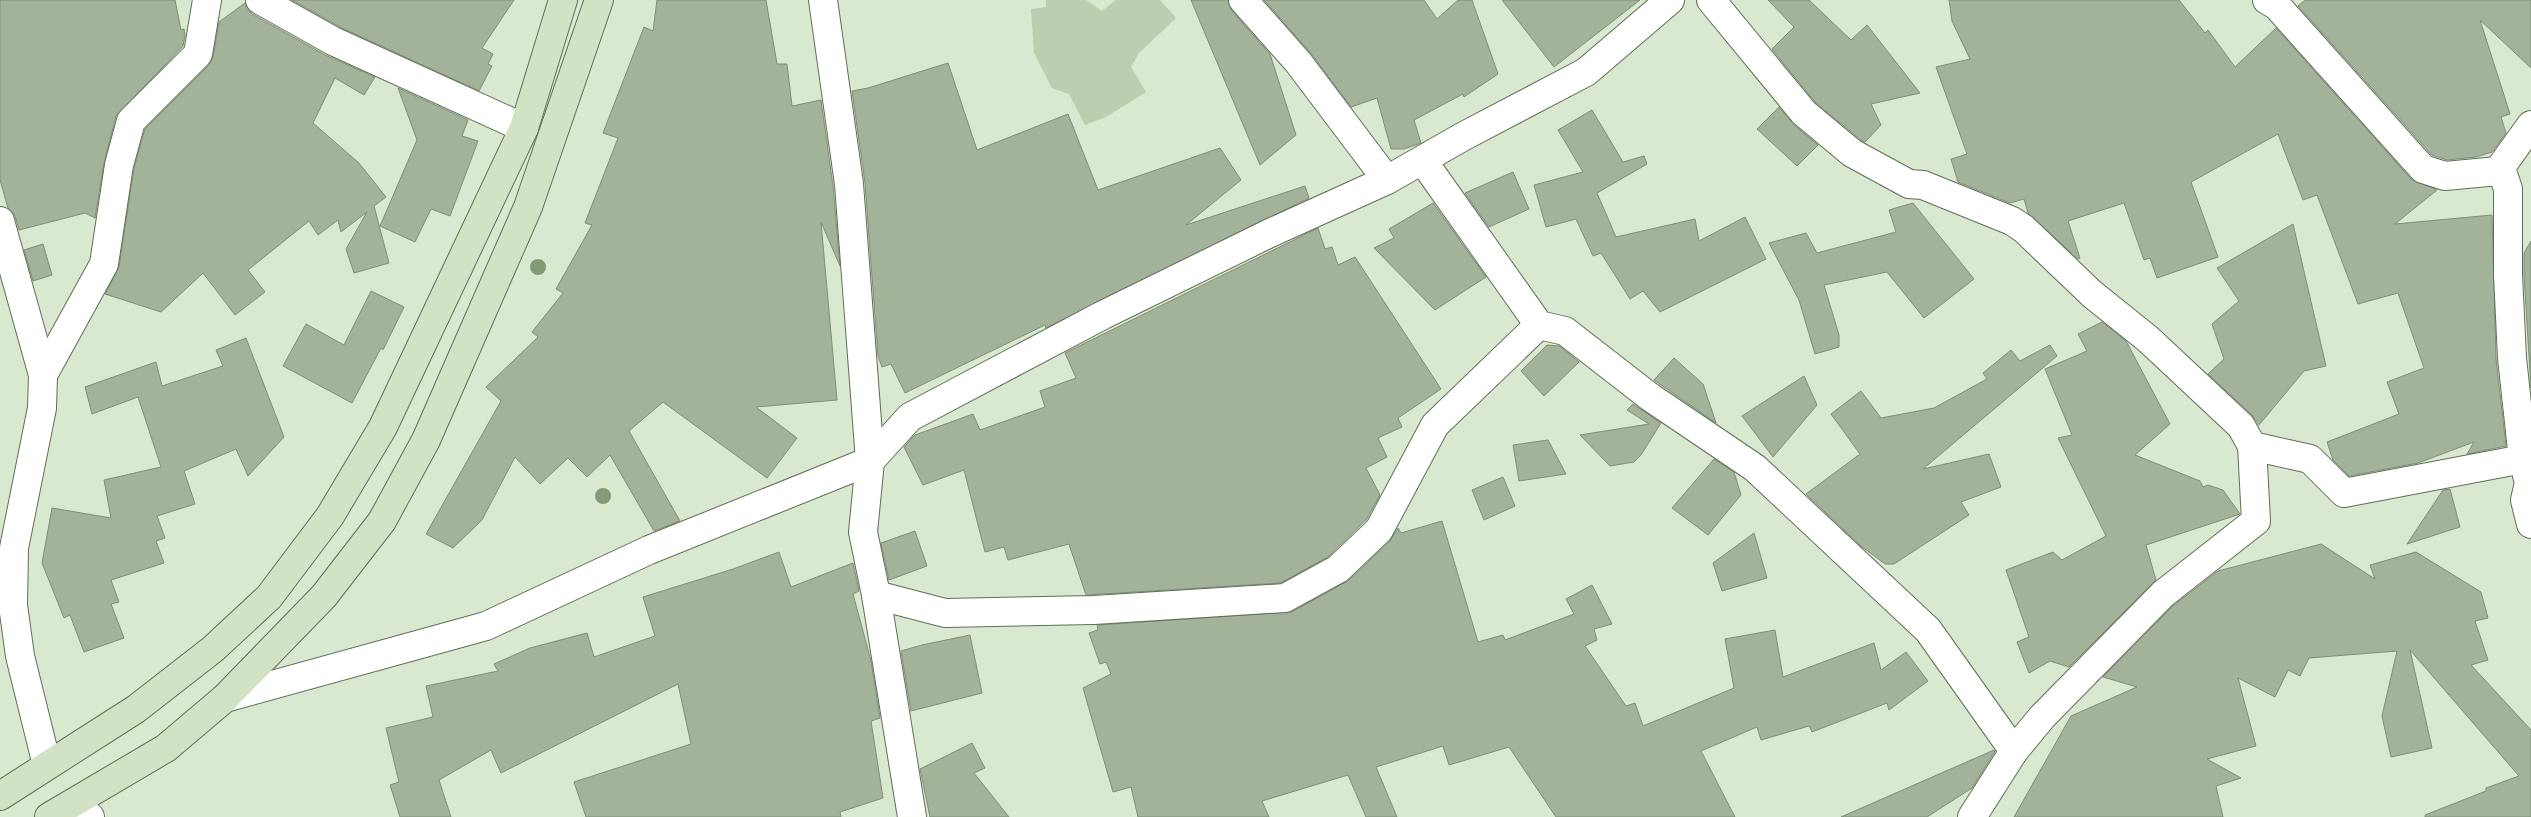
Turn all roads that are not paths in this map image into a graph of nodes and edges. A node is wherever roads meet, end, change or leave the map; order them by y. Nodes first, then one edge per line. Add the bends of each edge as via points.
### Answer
1 (207, 0) edge
2 (260, 0) edge
3 (563, 0) edge
4 (599, 0) edge
5 (823, 0) edge
6 (1243, 0) edge
7 (1670, 0) edge
8 (1711, 0) edge
9 (2267, 0) edge
10 (2531, 124) edge
11 (524, 128) junction
12 (1423, 161) junction
13 (2498, 171) junction
14 (1387, 180) junction
15 (0, 221) edge
16 (1538, 325) junction
17 (42, 375) junction
18 (2252, 446) junction
19 (2523, 459) junction
20 (870, 461) junction
21 (2531, 524) edge
22 (876, 595) junction
23 (225, 698) junction
24 (2014, 751) junction
25 (47, 765) junction
26 (0, 796) edge
27 (57, 813) edge
28 (90, 817) edge
29 (912, 817) edge
30 (1972, 817) edge

1 - 17 street via 198,54 131,121 119,164 104,264
2 - 11 street via 332,41
3 - 11 main road
4 - 23 main road via 528,207 426,440 382,521 324,596
5 - 20 street via 848,184
6 - 14 street via 1298,62
7 - 12 street via 1586,72
8 - 18 street via 1804,114 1845,148 1910,184 1923,186 2024,229 2073,278 2148,339 2241,426
9 - 13 street via 2277,6 2423,169 2445,176
10 - 13 street
11 - 25 main road via 383,427 330,516 269,597 213,649 136,709
12 - 14 street
12 - 16 street
13 - 19 street via 2508,189 2511,348
14 - 20 street via 1103,315 910,418
15 - 17 street
16 - 22 street via 1435,425 1379,530 1338,570 1285,598 1094,610 945,613
16 - 24 street via 1565,331 1650,398 1755,468 1928,630
17 - 25 street via 42,408 14,548 12,605 20,656
18 - 19 street via 2310,459 2344,493
18 - 24 street via 2256,521 2163,594 2042,717
19 - 21 street via 2529,483 2526,500
20 - 22 street via 863,532
20 - 23 street via 650,550 486,626
22 - 29 street
23 - 27 main road via 166,748
24 - 30 street
25 - 26 main road
27 - 28 street

